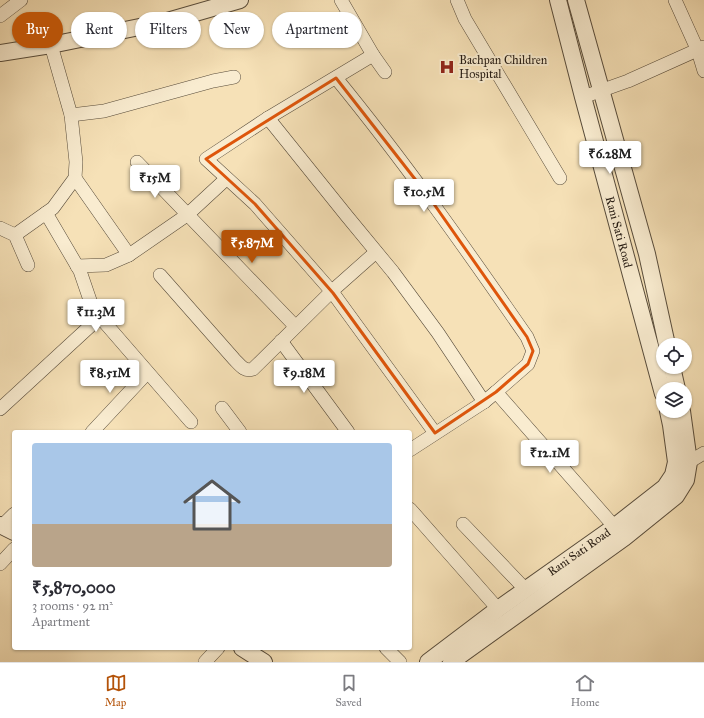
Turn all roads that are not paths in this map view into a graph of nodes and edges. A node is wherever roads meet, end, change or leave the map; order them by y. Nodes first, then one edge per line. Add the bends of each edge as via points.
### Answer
1 (21, 0) edge
2 (240, 0) edge
3 (341, 0) edge
4 (457, 0) edge
5 (558, 0) edge
6 (576, 0) edge
7 (675, 0) edge
8 (0, 16) edge
9 (63, 43) edge
10 (32, 48) edge
11 (52, 48) edge
12 (701, 49) edge
13 (0, 53) edge
14 (372, 55) junction
15 (704, 71) edge
16 (385, 72) dead end
17 (234, 77) dead end
18 (336, 78) junction
19 (600, 90) junction
20 (583, 97) junction
21 (71, 115) junction
22 (268, 118) junction
23 (137, 162) dead end
24 (75, 178) junction
25 (560, 178) dead end
26 (226, 179) junction
27 (46, 213) junction
28 (187, 215) junction
29 (0, 228) edge
30 (15, 235) junction
31 (376, 252) junction
32 (129, 255) junction
33 (28, 265) dead end
34 (77, 266) junction
35 (160, 275) dead end
36 (332, 291) junction
37 (100, 317) junction
38 (295, 326) junction
39 (665, 338) edge
40 (281, 341) junction
41 (148, 373) junction
42 (660, 382) edge
43 (496, 392) junction
44 (484, 402) junction
45 (222, 408) dead end
46 (0, 409) edge
47 (677, 418) edge
48 (677, 418) edge
49 (191, 422) dead end
50 (94, 430) edge
51 (238, 430) edge
52 (347, 430) edge
53 (435, 433) junction
54 (412, 449) edge
55 (704, 454) edge
56 (690, 462) junction
57 (412, 511) edge
58 (12, 517) edge
59 (463, 524) dead end
60 (5, 528) edge
61 (619, 532) junction
62 (12, 551) edge
63 (0, 564) edge
64 (526, 590) junction
65 (498, 609) junction
66 (216, 650) edge
67 (245, 650) edge
68 (388, 650) edge
69 (205, 662) edge
70 (264, 662) edge
71 (400, 662) edge
72 (428, 662) edge
73 (452, 662) edge

1 - 8 street
2 - 9 street via 164,22
3 - 14 street
4 - 25 street via 465,19
5 - 20 street, Rani Sati Road
6 - 19 street
7 - 12 street
10 - 13 street
11 - 21 street
12 - 15 street
12 - 19 street via 628,81
14 - 16 street
14 - 18 street
17 - 21 street via 104,111
18 - 22 street
18 - 43 street via 429,197 527,337 533,351 528,364
19 - 20 street
19 - 39 street via 647,254
20 - 42 street, Rani Sati Road
21 - 24 street via 76,162
22 - 26 street via 206,159
22 - 31 street
23 - 28 street
24 - 27 street via 53,208
24 - 32 street
26 - 28 street
26 - 36 street via 255,204
27 - 30 street
27 - 34 street
28 - 32 street
28 - 38 street
29 - 30 street
30 - 33 street
31 - 36 street
31 - 44 street via 438,333
32 - 34 street via 106,265
34 - 37 street via 90,303
35 - 40 street via 245,370 253,369
36 - 38 street
36 - 53 street
37 - 41 street
37 - 46 street
38 - 40 street
40 - 52 street
41 - 49 street
41 - 50 street
43 - 44 street
43 - 61 street
44 - 53 street
45 - 51 street
47 - 61 street, Rani Sati Road via 676,462 673,475 665,487
48 - 56 street
53 - 54 street
55 - 56 street
56 - 61 street via 686,480 676,496
57 - 65 street
58 - 60 street
59 - 64 street
61 - 64 street, Rani Sati Road
61 - 73 street
62 - 63 street
64 - 65 street, Rani Sati Road
65 - 72 street, Rani Sati Road
66 - 69 street
67 - 70 street
68 - 71 street

